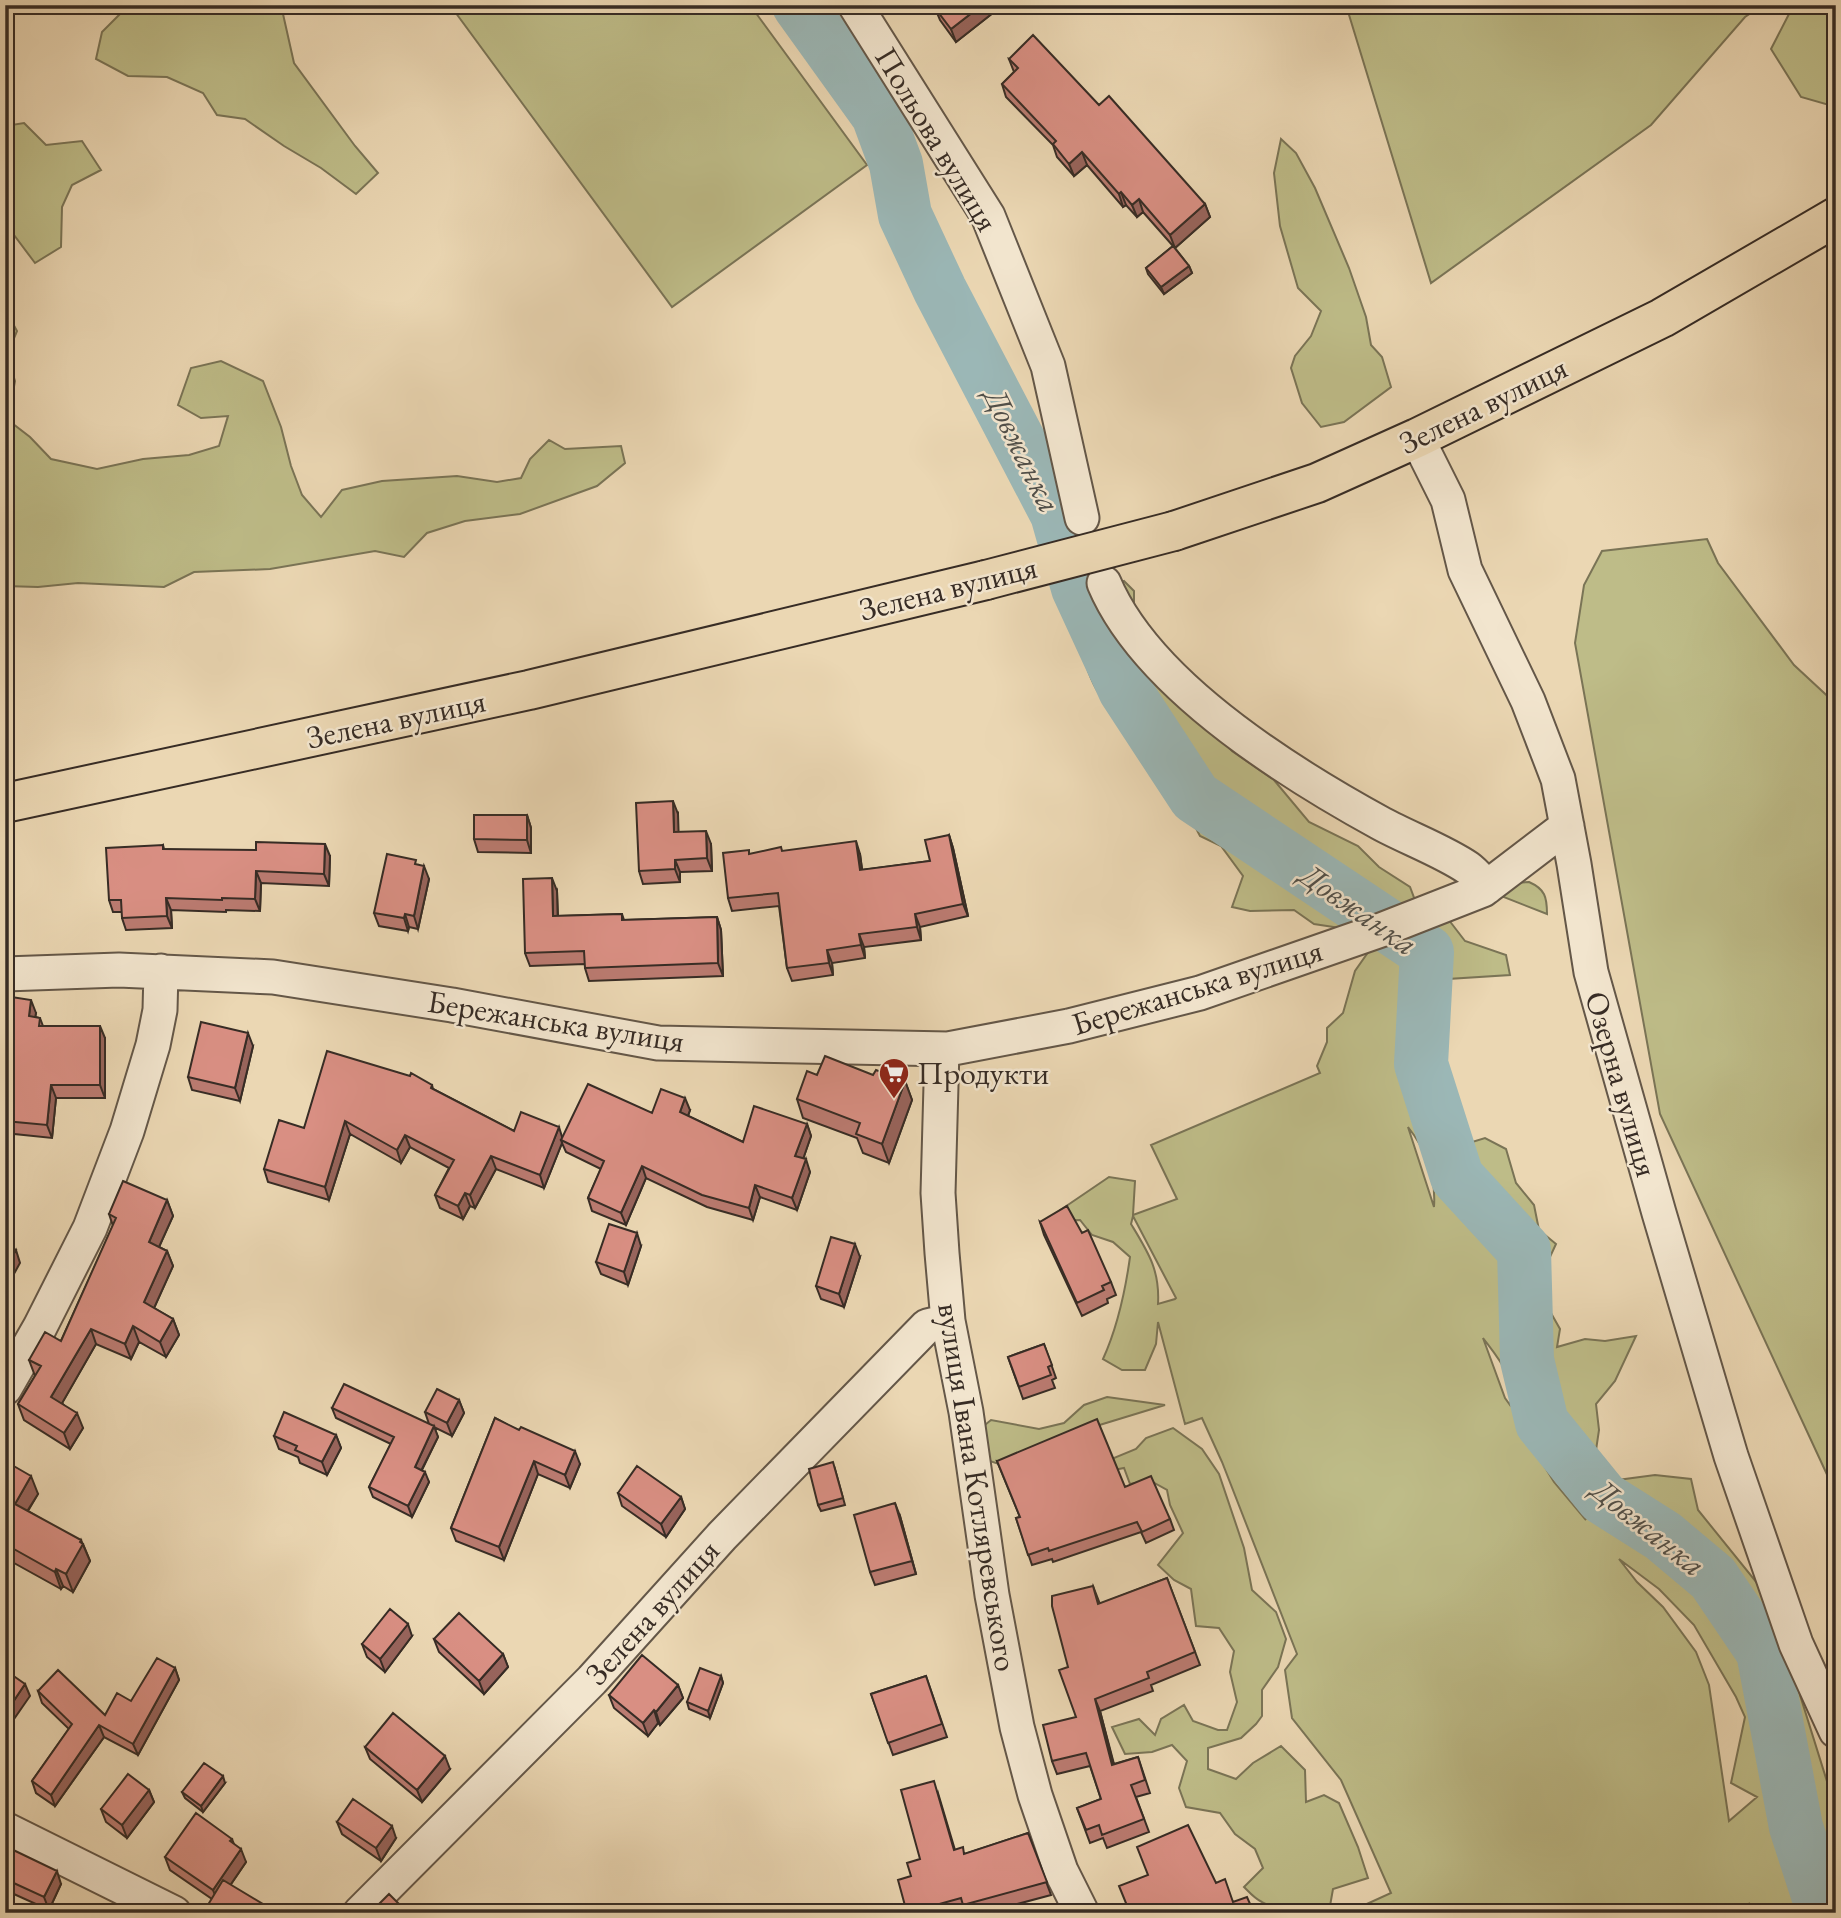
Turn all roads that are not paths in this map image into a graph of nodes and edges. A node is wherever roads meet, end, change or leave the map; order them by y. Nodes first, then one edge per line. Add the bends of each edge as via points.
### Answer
1 (855, 5) edge
2 (1836, 217) edge
3 (1417, 438) junction
4 (1082, 518) dead end
5 (1104, 583) dead end
6 (5, 803) edge
7 (1567, 826) junction
8 (1487, 887) junction
9 (161, 971) junction
10 (5, 974) edge
11 (942, 1049) junction
12 (948, 1321) junction
13 (5, 1388) edge
14 (1836, 1731) edge
15 (5, 1829) edge
16 (174, 1913) edge
17 (360, 1913) edge
18 (1082, 1913) edge

1 - 4 street, Польова вулиця via 988,216 1048,366
2 - 3 highway, Зелена вулиця via 1662,318
3 - 6 highway, Зелена вулиця, bridge via 1317,483 1174,531 986,580 529,690
3 - 7 street, Озерна вулиця via 1448,500 1465,570 1558,779
5 - 8 street via 1111,600 1158,665 1217,718 1286,767 1468,868
7 - 8 street, Бережанська вулиця
7 - 14 street, Озерна вулиця via 1591,972 1731,1456 1796,1644
8 - 11 street, Бережанська вулиця via 1393,926 1199,993 1069,1026
9 - 10 street, Бережанська вулиця
9 - 11 street, Бережанська вулиця via 273,977 658,1042
9 - 13 street via 153,1045 127,1131 90,1228
11 - 12 street, вулиця Івана Котляревського via 938,1193
12 - 17 street, Зелена вулиця via 927,1325 722,1536 592,1680
12 - 18 street, вулиця Івана Котляревського via 1017,1727 1061,1871
15 - 16 street

